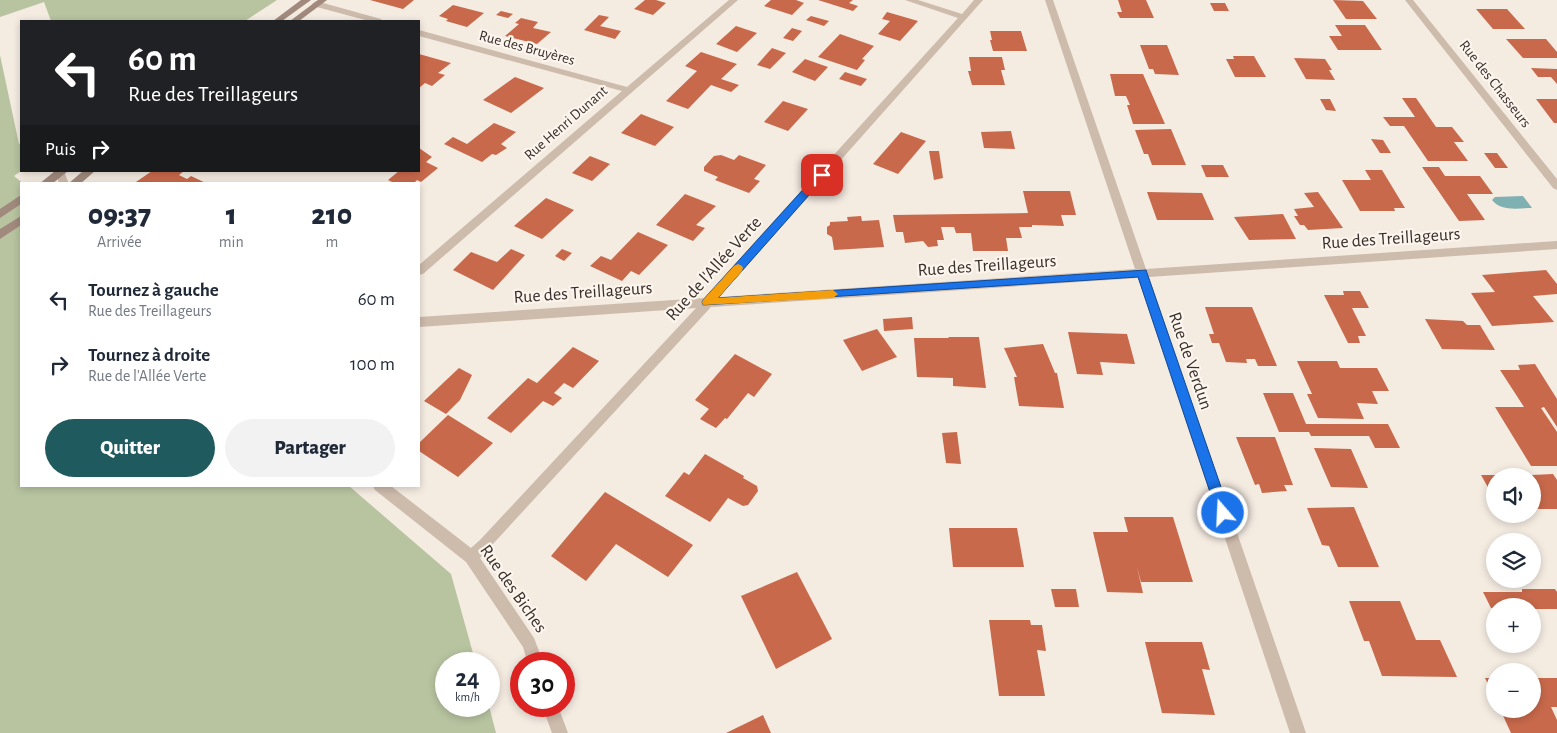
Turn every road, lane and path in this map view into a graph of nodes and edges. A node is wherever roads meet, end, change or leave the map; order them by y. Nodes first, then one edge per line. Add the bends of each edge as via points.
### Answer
1 (307, 0) edge
2 (734, 0) edge
3 (909, 0) edge
4 (979, 0) edge
5 (1049, 0) edge
6 (1409, 0) edge
7 (320, 2) edge
8 (964, 17) junction
9 (278, 20) edge
10 (295, 20) edge
11 (375, 20) edge
12 (420, 33) edge
13 (627, 90) junction
14 (61, 172) edge
15 (89, 172) edge
16 (47, 182) edge
17 (76, 182) edge
18 (1557, 186) edge
19 (20, 200) edge
20 (0, 214) edge
21 (20, 221) edge
22 (0, 235) edge
23 (1557, 245) edge
24 (420, 270) edge
25 (1142, 273) junction
26 (707, 302) junction
27 (420, 322) edge
28 (381, 487) edge
29 (470, 558) junction
30 (532, 652) edge
31 (554, 717) edge
32 (560, 733) edge
33 (1298, 733) edge

1 - 9 main road
2 - 13 street, Rue Henri Dunant
3 - 8 street
4 - 8 street, Rue de l'Allée Verte
5 - 25 street, Rue de Verdun
6 - 18 street, Rue des Chasseurs
7 - 10 main road
7 - 11 street
8 - 26 street, Rue de l'Allée Verte
12 - 13 street, Rue des Bruyères
13 - 24 street, Rue Henri Dunant
14 - 16 main road
15 - 17 main road
19 - 20 main road
21 - 22 main road
23 - 25 street, Rue des Treillageurs
25 - 26 street, Rue des Treillageurs
25 - 33 street, Rue de Verdun
26 - 27 street, Rue des Treillageurs
26 - 29 street, Rue de l'Allée Verte via 492,538
28 - 29 street, Rue des Biches
29 - 30 street, Rue des Biches
31 - 32 street

